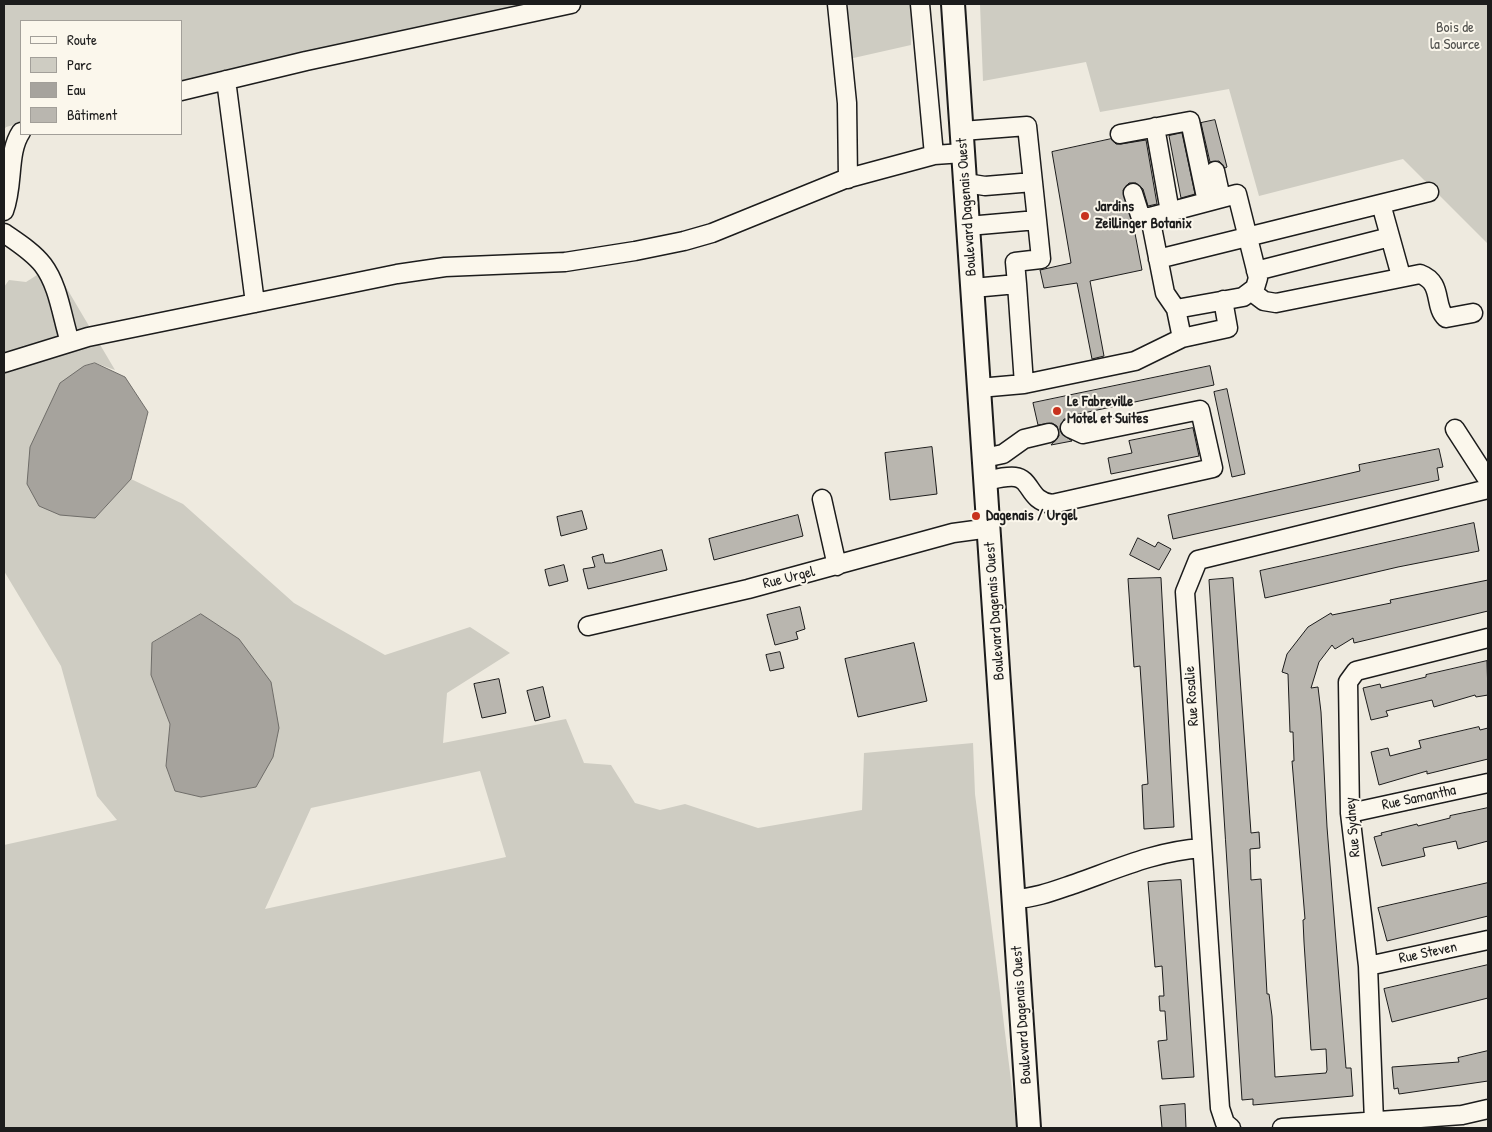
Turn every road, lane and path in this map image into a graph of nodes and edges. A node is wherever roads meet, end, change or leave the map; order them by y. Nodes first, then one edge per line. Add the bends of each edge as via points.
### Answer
1 (571, 4) edge
2 (837, 4) edge
3 (920, 4) edge
4 (953, 4) edge
5 (226, 80) junction
6 (182, 91) edge
7 (1154, 127) junction
8 (20, 134) edge
9 (1120, 134) dead end
10 (963, 142) junction
11 (934, 155) junction
12 (1216, 171) dead end
13 (848, 179) junction
14 (1032, 182) junction
15 (966, 183) junction
16 (1429, 192) dead end
17 (1133, 193) dead end
18 (1214, 200) junction
19 (1381, 204) junction
20 (4, 211) edge
21 (1170, 212) junction
22 (1150, 217) junction
23 (1036, 220) junction
24 (968, 226) junction
25 (4, 232) edge
26 (1248, 236) junction
27 (1390, 237) junction
28 (1158, 258) junction
29 (1256, 271) junction
30 (1401, 276) junction
31 (1017, 284) junction
32 (973, 288) junction
33 (1252, 292) junction
34 (1223, 300) junction
35 (255, 304) junction
36 (1176, 308) junction
37 (1473, 313) dead end
38 (1182, 338) junction
39 (70, 342) junction
40 (4, 363) edge
41 (1024, 384) junction
42 (979, 388) junction
43 (1070, 428) dead end
44 (1455, 429) dead end
45 (1049, 433) dead end
46 (984, 458) junction
47 (1488, 480) edge
48 (986, 481) junction
49 (1488, 489) edge
50 (822, 499) dead end
51 (990, 528) junction
52 (837, 566) junction
53 (588, 626) dead end
54 (1488, 638) edge
55 (1488, 784) edge
56 (1350, 813) junction
57 (1202, 848) junction
58 (1014, 899) junction
59 (1488, 940) edge
60 (1368, 966) junction
61 (1488, 1109) edge
62 (1374, 1122) junction
63 (1029, 1128) edge
64 (1231, 1128) edge
65 (1282, 1128) edge

1 - 5 street
2 - 13 street via 847,103
3 - 11 street
4 - 10 main road, Boulevard Dagenais Ouest
5 - 6 street
5 - 35 street
7 - 9 street
7 - 18 street via 1190,121
7 - 21 street
8 - 20 street via 13,148 10,195
10 - 11 street
10 - 14 street via 1027,126
10 - 15 main road, Boulevard Dagenais Ouest
11 - 13 street
12 - 18 street
13 - 35 street via 712,233 635,252 533,265 438,268
14 - 15 street via 985,186
14 - 23 street
15 - 24 main road, Boulevard Dagenais Ouest
16 - 19 street
17 - 22 street via 1140,215
18 - 21 street
18 - 26 street via 1237,194
19 - 26 street
19 - 27 street
21 - 22 street
22 - 28 street
23 - 24 street
23 - 31 street via 1041,260 1015,262
24 - 32 main road, Boulevard Dagenais Ouest
25 - 39 street via 44,266 56,293
26 - 28 street
26 - 29 street
27 - 29 street
27 - 30 street
28 - 36 street via 1165,294
29 - 33 street via 1257,282
30 - 33 street via 1276,302 1264,301
30 - 37 street via 1420,274 1429,279 1438,293 1441,311 1446,318
31 - 32 street
31 - 41 street
32 - 42 main road, Boulevard Dagenais Ouest
33 - 34 street
34 - 36 street
34 - 38 street via 1228,328
35 - 39 street via 169,319
36 - 38 street
38 - 41 street via 1135,361
39 - 40 street
41 - 42 street
42 - 46 main road, Boulevard Dagenais Ouest
43 - 48 street via 1083,434 1200,410 1213,468 1052,504 1036,498 1025,482 1017,477
44 - 47 street
45 - 46 street via 1024,439 1003,454
46 - 48 main road, Boulevard Dagenais Ouest
48 - 51 main road, Boulevard Dagenais Ouest
49 - 57 street, Rue Rosalie via 1198,560 1185,592
50 - 52 street
51 - 52 street, Rue Urgel via 918,542
51 - 58 main road, Boulevard Dagenais Ouest
52 - 53 street, Rue Urgel
54 - 56 street, Rue Sydney via 1356,671 1348,682
55 - 56 street, Rue Samantha
56 - 60 street, Rue Sydney
57 - 58 street via 1162,853 1042,895
57 - 64 street, Rue Rosalie via 1220,1108 1225,1123
58 - 63 main road, Boulevard Dagenais Ouest
59 - 60 street, Rue Steven
60 - 62 street, Rue Sydney
61 - 62 street via 1462,1116
62 - 65 street

